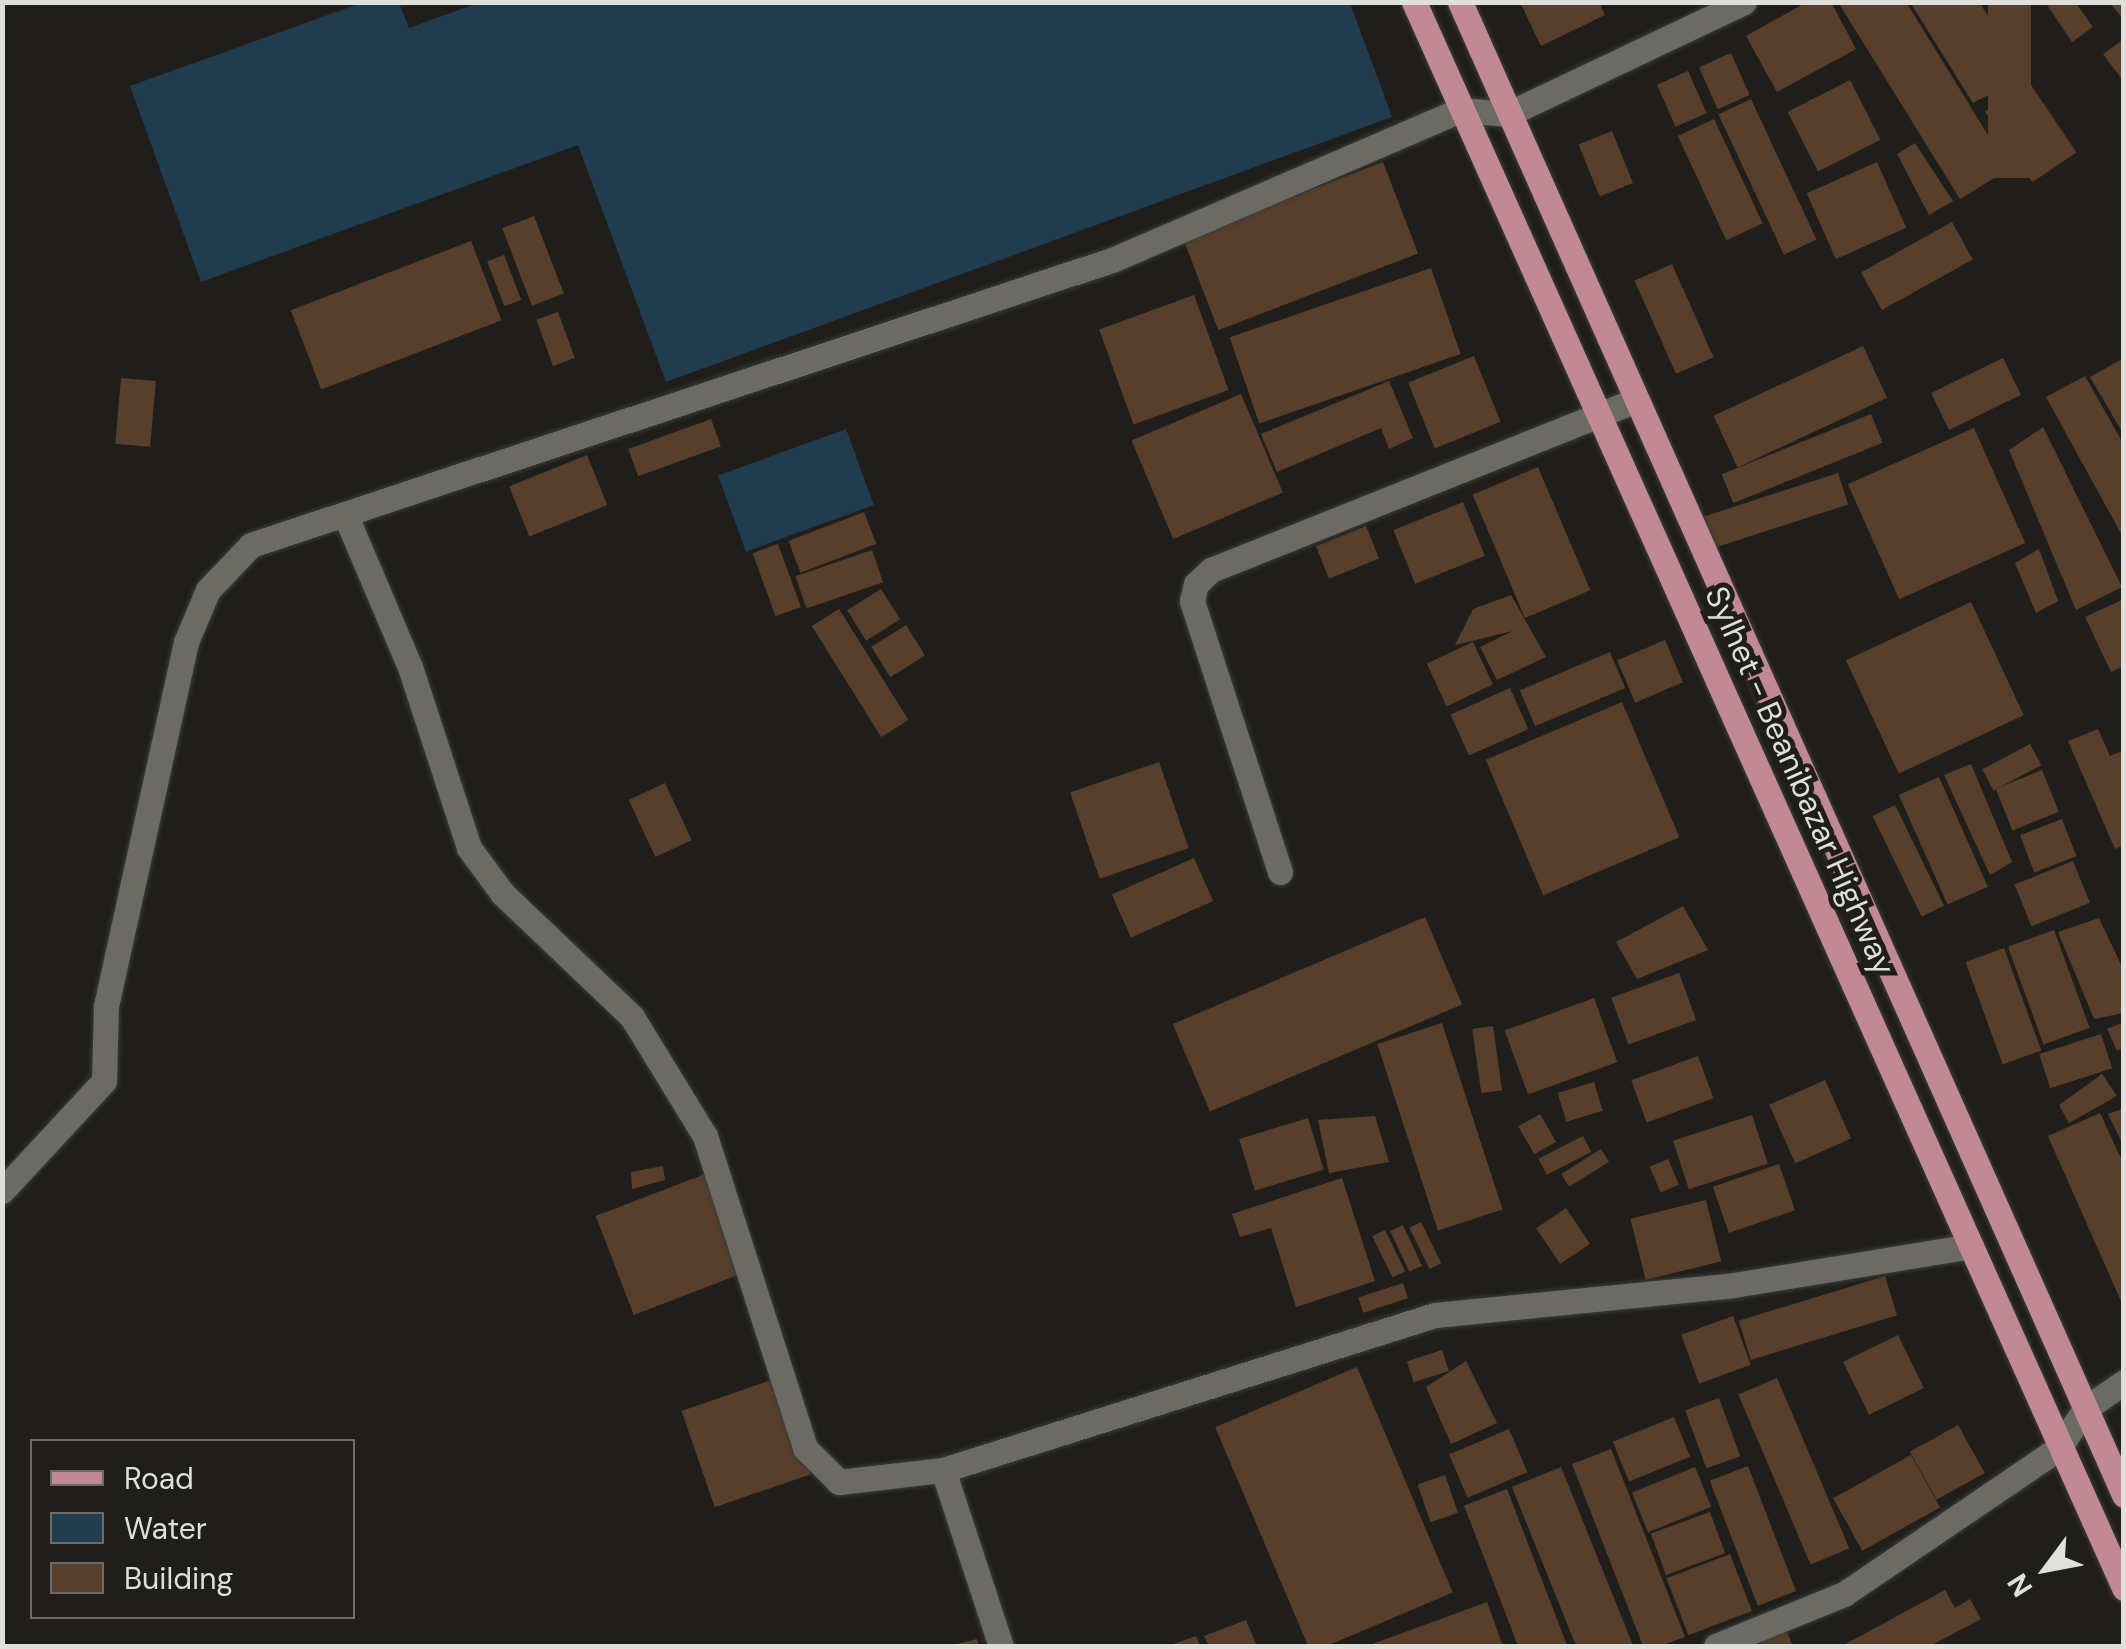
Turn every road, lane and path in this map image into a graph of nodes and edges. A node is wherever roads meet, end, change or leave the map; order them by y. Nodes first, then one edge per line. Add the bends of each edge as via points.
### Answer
1 (1414, 2) edge
2 (1460, 2) edge
3 (1744, 2) edge
4 (1460, 110) junction
5 (1508, 114) junction
6 (1636, 400) junction
7 (1600, 414) junction
8 (345, 514) junction
9 (1280, 872) dead end
10 (2, 1191) edge
11 (1972, 1246) junction
12 (2124, 1382) edge
13 (2086, 1409) junction
14 (2059, 1448) junction
15 (943, 1470) junction
16 (2124, 1494) edge
17 (2124, 1588) edge
18 (1001, 1646) edge
19 (1716, 1646) edge

1 - 4 main road, Sylhet - Beanibazar Highway
2 - 5 main road, Sylhet - Beanibazar Highway
3 - 5 street
4 - 5 street
4 - 7 main road, Sylhet - Beanibazar Highway
4 - 8 street via 1112,260
5 - 6 main road, Sylhet - Beanibazar Highway
6 - 7 street
6 - 13 main road, Sylhet - Beanibazar Highway
7 - 9 street via 1211,570 1196,584 1192,601
7 - 11 main road, Sylhet - Beanibazar Highway
8 - 10 street via 251,546 208,590 186,642 106,1006 104,1080
8 - 15 street via 410,667 469,848 502,894 632,1017 705,1136 805,1448 839,1482
11 - 14 main road, Sylhet - Beanibazar Highway
11 - 15 street via 1734,1285 1435,1315
12 - 13 street
13 - 14 street
13 - 16 main road, Sylhet - Beanibazar Highway
14 - 17 main road, Sylhet - Beanibazar Highway
14 - 19 street via 1844,1594
15 - 18 street

